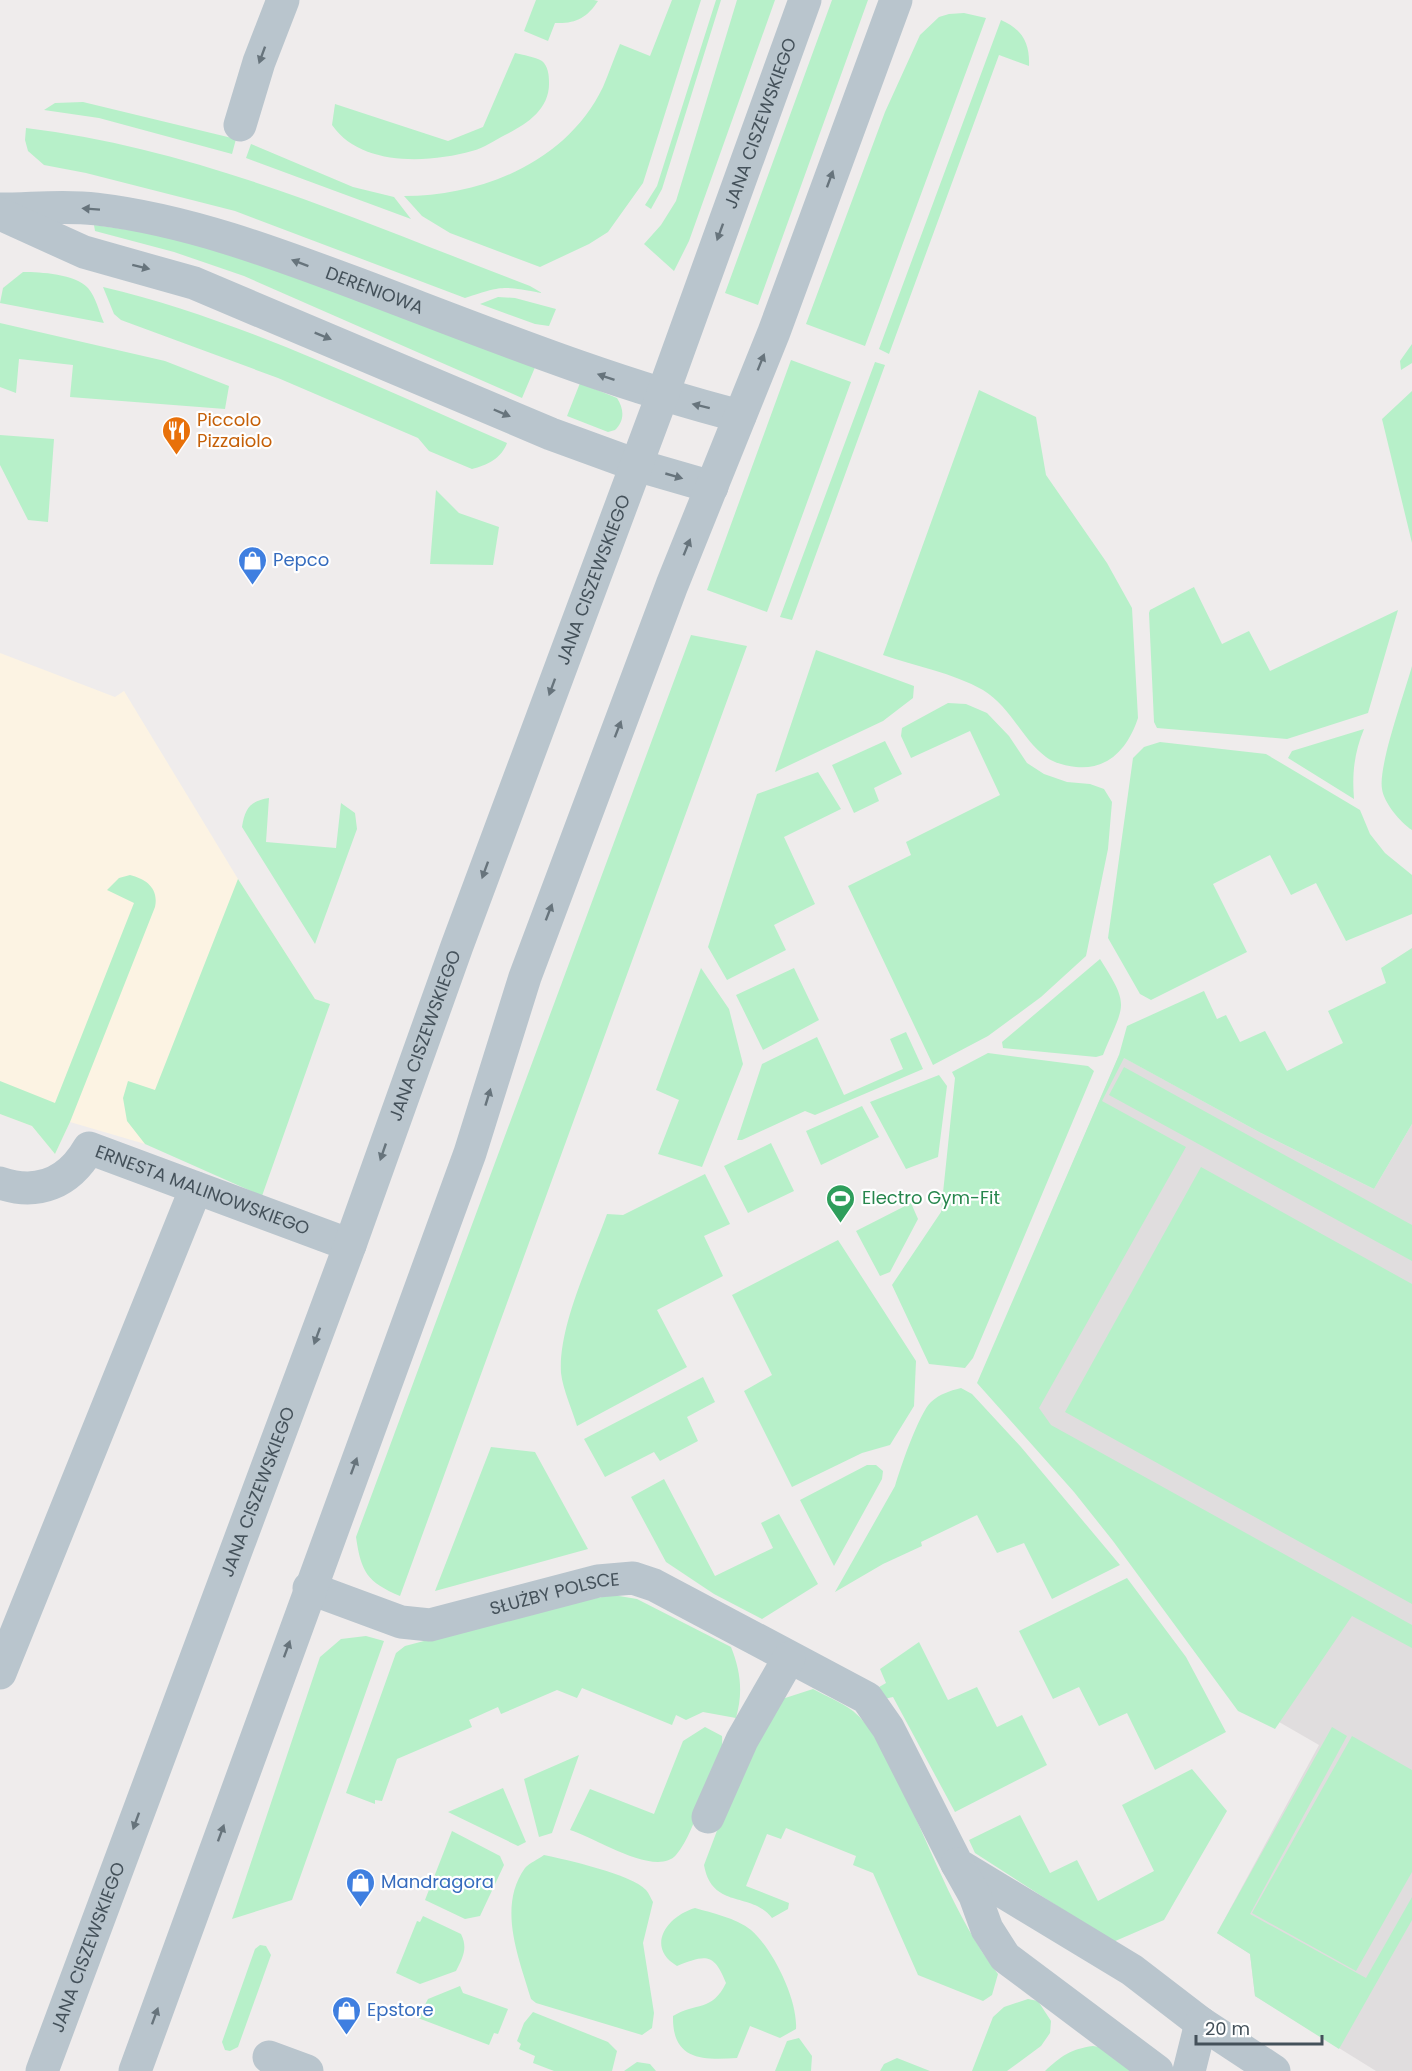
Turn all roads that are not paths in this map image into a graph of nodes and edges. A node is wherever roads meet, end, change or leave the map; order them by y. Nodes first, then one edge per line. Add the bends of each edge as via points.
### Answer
1 (283, 0) edge
2 (805, 0) edge
3 (896, 0) edge
4 (240, 125) dead end
5 (0, 209) edge
6 (0, 214) edge
7 (662, 396) junction
8 (740, 416) junction
9 (636, 465) junction
10 (712, 487) junction
11 (0, 1183) edge
12 (196, 1188) junction
13 (350, 1245) junction
14 (309, 1588) junction
15 (789, 1658) junction
16 (0, 1673) edge
17 (708, 1817) dead end
18 (957, 1864) junction
19 (1201, 2024) junction
20 (269, 2057) dead end
21 (42, 2071) edge
22 (135, 2071) edge
23 (307, 2071) edge
24 (1157, 2071) edge
25 (1189, 2071) edge
26 (1274, 2071) edge

1 -> 4 street
2 -> 7 street, JANA CISZEWSKIEGO
8 -> 3 street
7 -> 5 street, DERENIOWA via 252,244 94,209
6 -> 9 street via 84,252 194,283 551,434
8 -> 7 street, DERENIOWA
7 - 9 street, JANA CISZEWSKIEGO
8 - 10 street
9 -> 10 street
9 -> 13 street, JANA CISZEWSKIEGO
14 -> 10 street via 470,1153 525,977
11 - 12 street, ERNESTA MALINOWSKIEGO via 19,1190 49,1185 74,1170 89,1148
12 - 13 street, ERNESTA MALINOWSKIEGO
12 - 16 street
13 -> 21 street, JANA CISZEWSKIEGO
14 - 15 street, SŁUŻBY POLSCE via 401,1622 429,1625 598,1581 633,1578 654,1585
22 -> 14 street
15 - 17 street via 742,1740
15 - 18 street, SŁUŻBY POLSCE via 867,1698 898,1745
18 - 19 street via 1132,1970
18 - 24 street, SŁUŻBY POLSCE via 987,1929 1005,1957
19 - 25 street
19 - 26 street
20 - 23 street

